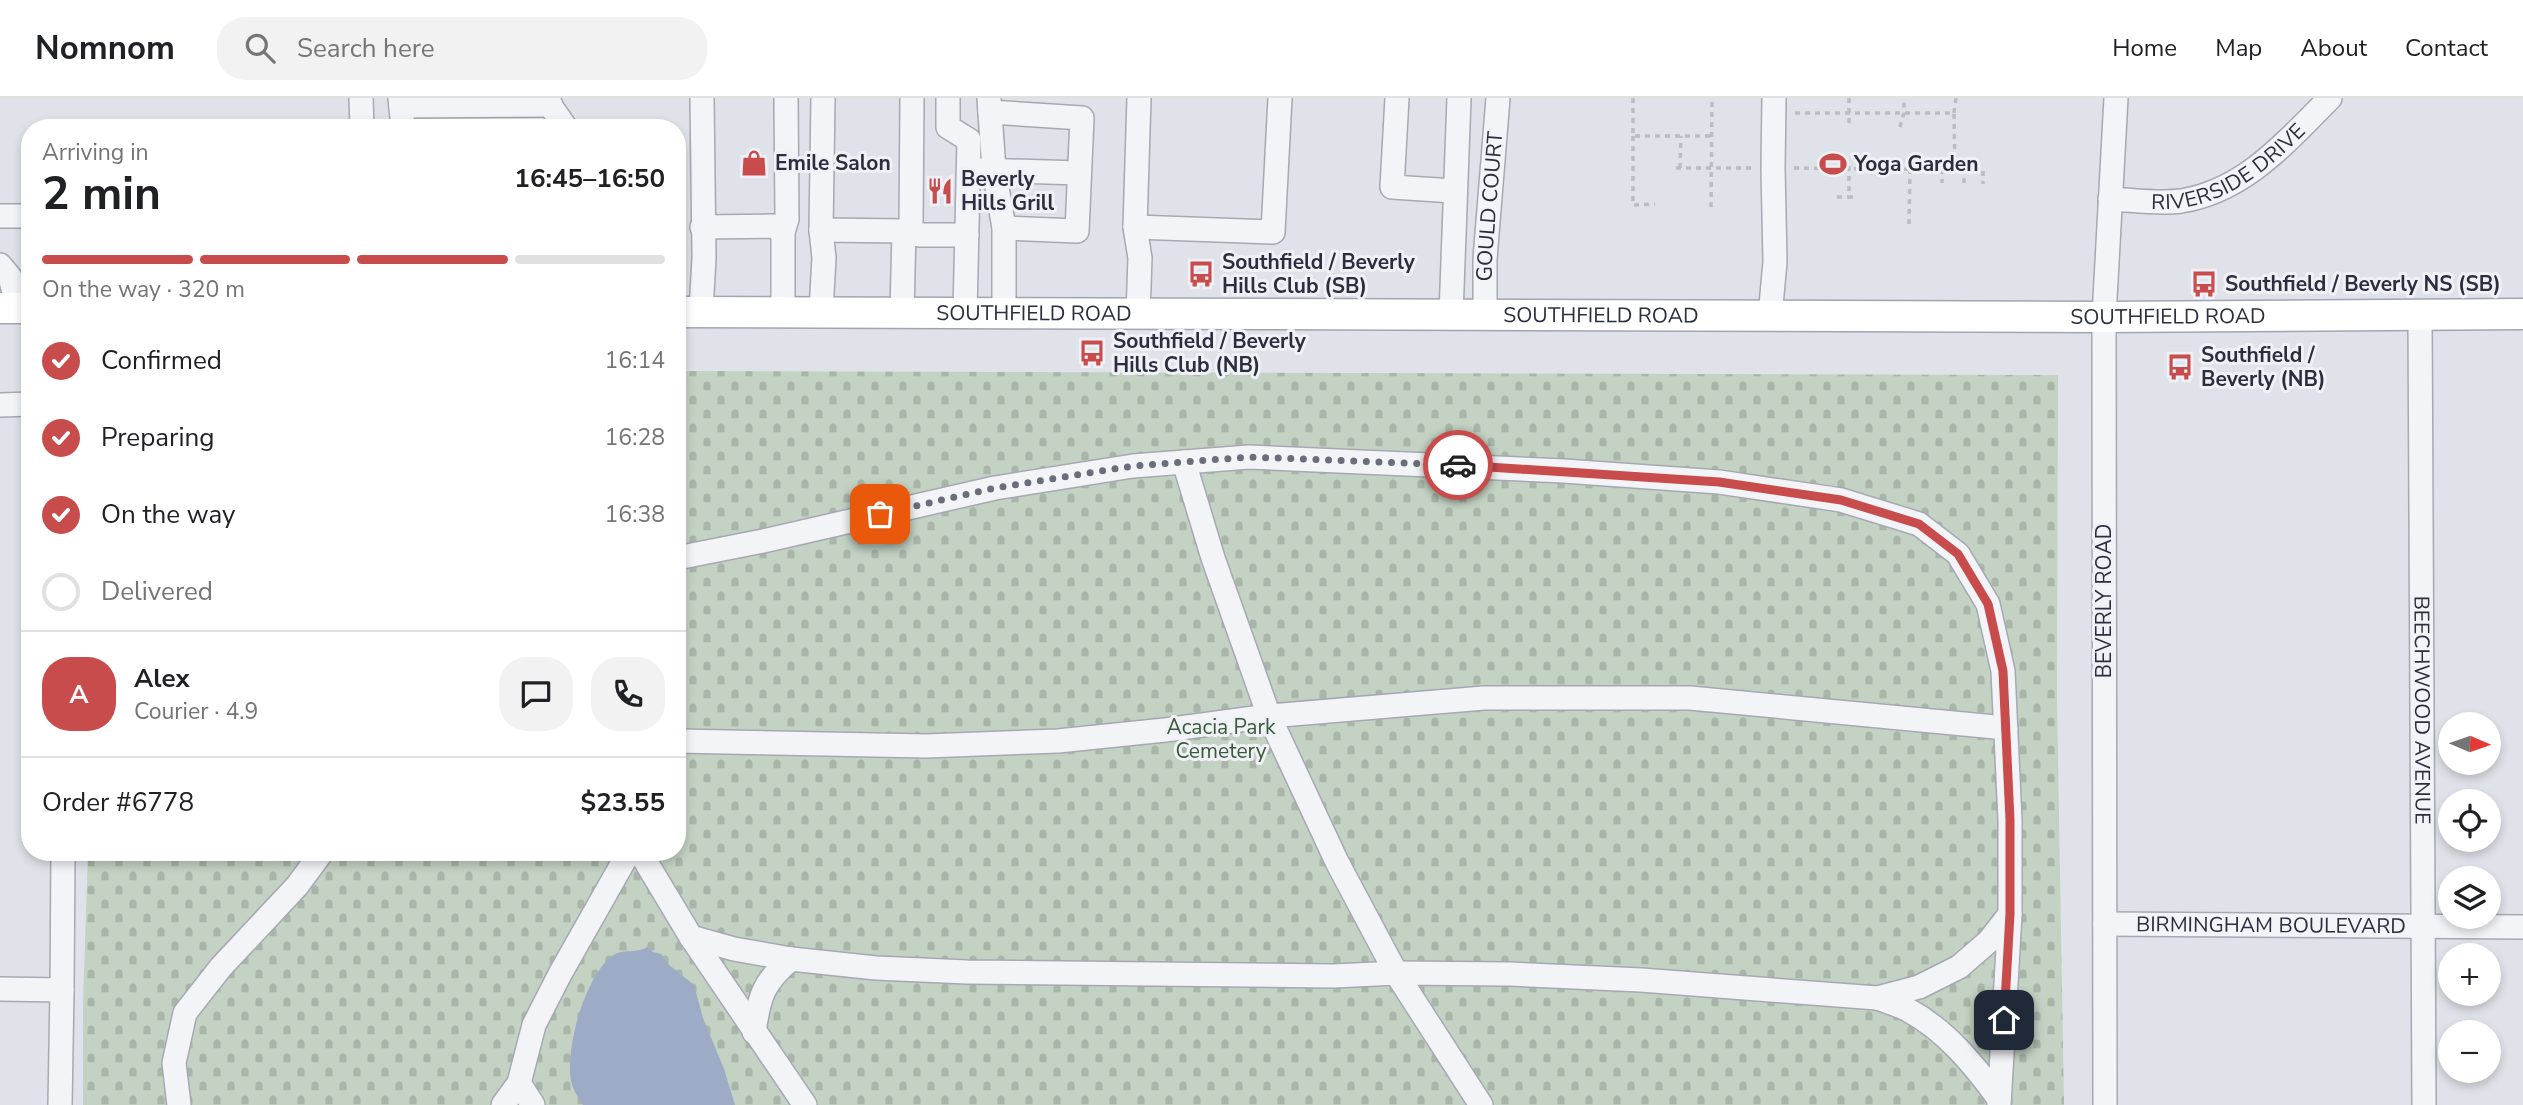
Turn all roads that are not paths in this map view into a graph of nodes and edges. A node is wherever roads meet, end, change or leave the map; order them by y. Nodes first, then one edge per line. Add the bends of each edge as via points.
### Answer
1 (361, 98) edge
2 (702, 98) edge
3 (786, 98) edge
4 (823, 98) edge
5 (912, 98) edge
6 (948, 98) edge
7 (1139, 98) edge
8 (1280, 98) edge
9 (1397, 98) edge
10 (1459, 98) edge
11 (1498, 98) edge
12 (2116, 98) edge
13 (2330, 98) edge
14 (548, 102) edge
15 (989, 105) edge
16 (1774, 105) edge
17 (402, 110) edge
18 (362, 119) edge
19 (560, 119) edge
20 (969, 169) junction
21 (994, 170) junction
22 (1079, 173) junction
23 (1454, 191) junction
24 (2110, 199) junction
25 (0, 216) edge
26 (21, 216) edge
27 (702, 227) junction
28 (1135, 227) junction
29 (1004, 228) junction
30 (821, 230) junction
31 (904, 231) junction
32 (783, 232) junction
33 (967, 235) junction
34 (0, 265) edge
35 (16, 308) edge
36 (783, 311) junction
37 (821, 311) junction
38 (689, 312) edge
39 (902, 312) junction
40 (965, 312) junction
41 (1004, 312) junction
42 (1138, 314) junction
43 (1485, 314) junction
44 (2420, 314) junction
45 (2523, 314) edge
46 (1451, 315) junction
47 (1770, 316) junction
48 (2104, 317) junction
49 (21, 404) edge
50 (0, 405) edge
51 (1184, 462) junction
52 (686, 556) edge
53 (1269, 716) junction
54 (2006, 728) junction
55 (686, 741) edge
56 (62, 861) edge
57 (315, 861) edge
58 (624, 861) edge
59 (645, 861) edge
60 (2010, 914) junction
61 (2105, 924) junction
62 (2423, 926) junction
63 (2523, 926) edge
64 (691, 937) junction
65 (791, 960) junction
66 (1396, 973) junction
67 (0, 989) edge
68 (62, 990) junction
69 (1877, 998) junction
70 (754, 1032) junction
71 (519, 1083) junction
72 (1999, 1102) edge
73 (60, 1105) edge
74 (179, 1105) edge
75 (503, 1105) edge
76 (533, 1105) edge
77 (805, 1105) edge
78 (1481, 1105) edge
79 (2105, 1105) edge
80 (2424, 1105) edge

1 - 18 street
2 - 27 street
3 - 32 street
4 - 30 street
5 - 31 street via 911,224
6 - 20 street via 948,127 969,140
7 - 28 street
8 - 28 street via 1273,232
9 - 23 street via 1392,187
10 - 23 street
11 - 43 street, GOULD COURT
12 - 24 street, BEVERLY ROAD
13 - 24 street, RIVERSIDE DRIVE via 2284,145 2230,185 2180,201
14 - 17 street
14 - 19 street
15 - 21 street
15 - 22 street via 1082,118
16 - 47 street via 1775,262
20 - 21 street
20 - 33 street
21 - 22 street
21 - 29 street
22 - 29 street via 1077,231
23 - 46 street
24 - 48 street, BEVERLY ROAD
25 - 26 street
27 - 32 street via 773,226
27 - 38 street via 704,258
28 - 42 street via 1140,258
29 - 41 street
30 - 31 street
30 - 37 street
31 - 33 street
31 - 39 street
32 - 36 street
33 - 40 street
34 - 35 street via 10,276
36 - 37 main road, SOUTHFIELD ROAD
36 - 38 main road, SOUTHFIELD ROAD
37 - 39 main road, SOUTHFIELD ROAD
39 - 40 main road, SOUTHFIELD ROAD
40 - 41 main road, SOUTHFIELD ROAD
41 - 42 main road, SOUTHFIELD ROAD
42 - 46 main road, SOUTHFIELD ROAD
43 - 46 main road, SOUTHFIELD ROAD
43 - 47 main road, SOUTHFIELD ROAD
44 - 45 main road, SOUTHFIELD ROAD
44 - 48 main road, SOUTHFIELD ROAD
44 - 62 street, BEECHWOOD AVENUE
47 - 48 main road, SOUTHFIELD ROAD
48 - 61 street, BEVERLY ROAD
49 - 50 street
51 - 52 street via 995,488
51 - 53 street
51 - 54 street via 1249,457 1345,459 1719,482 1841,500 1919,524 1958,554 1988,604 2003,671
53 - 54 street via 1484,698 1690,698
53 - 55 street via 1058,741 926,746
53 - 66 street via 1337,862
54 - 60 street
56 - 68 street
57 - 74 street via 185,1013 174,1063
58 - 71 street via 534,1025
59 - 64 street
60 - 69 street via 1989,942 1959,967 1919,986
60 - 72 street
61 - 62 street, BIRMINGHAM BOULEVARD
61 - 79 street, BEVERLY ROAD
62 - 63 street, BIRMINGHAM BOULEVARD
62 - 80 street, BEECHWOOD AVENUE
64 - 65 street
64 - 70 street
65 - 66 street via 967,972
65 - 70 street via 772,975 758,1005
66 - 69 street via 1576,976
66 - 78 street
67 - 68 street
68 - 73 street
69 - 72 street via 1909,1010 1942,1035 1975,1066
70 - 77 street
71 - 75 street
71 - 76 street

